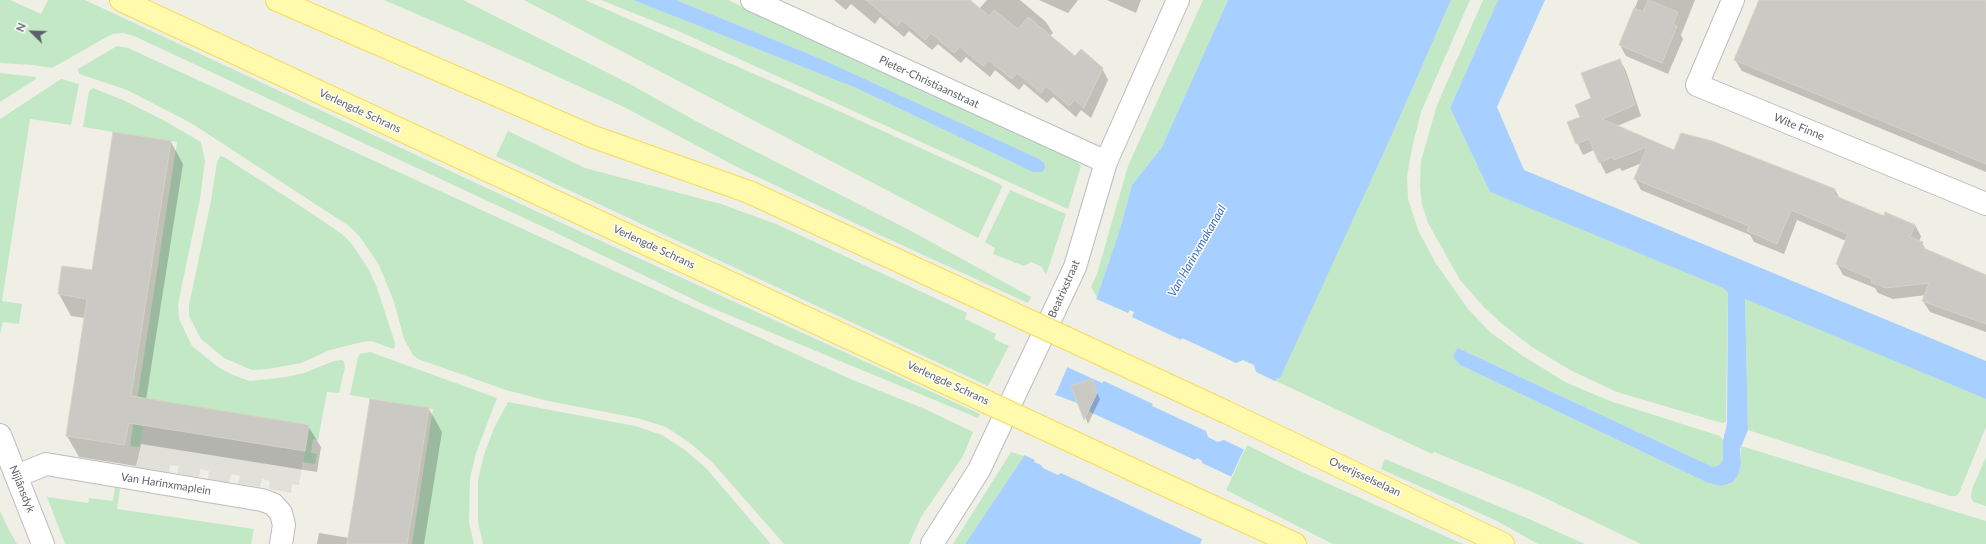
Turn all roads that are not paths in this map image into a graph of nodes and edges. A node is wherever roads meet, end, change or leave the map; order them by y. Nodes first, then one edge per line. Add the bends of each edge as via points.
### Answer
1 (121, 0) edge
2 (277, 0) edge
3 (752, 0) edge
4 (1178, 0) edge
5 (1733, 0) edge
6 (1106, 162) junction
7 (1986, 204) edge
8 (0, 435) edge
9 (17, 476) junction
10 (43, 544) edge
11 (281, 544) edge
12 (932, 544) edge
13 (1295, 544) edge
14 (1503, 544) edge

1 - 13 main road, Verlengde Schrans, bridge
2 - 14 main road, Overijsselselaan, bridge via 591,136 749,192 1226,412
3 - 6 street, Pieter-Christiaanstraat
4 - 6 street, Beatrixstraat
5 - 7 street, Wite Finne via 1697,85
6 - 12 street, Beatrixstraat via 1075,268 979,470
8 - 9 street, Nijlânsdyk
9 - 10 street, Nijlânsdyk
9 - 11 street, Van Harinxmaplein via 46,464 262,500 273,504 281,512 284,525

